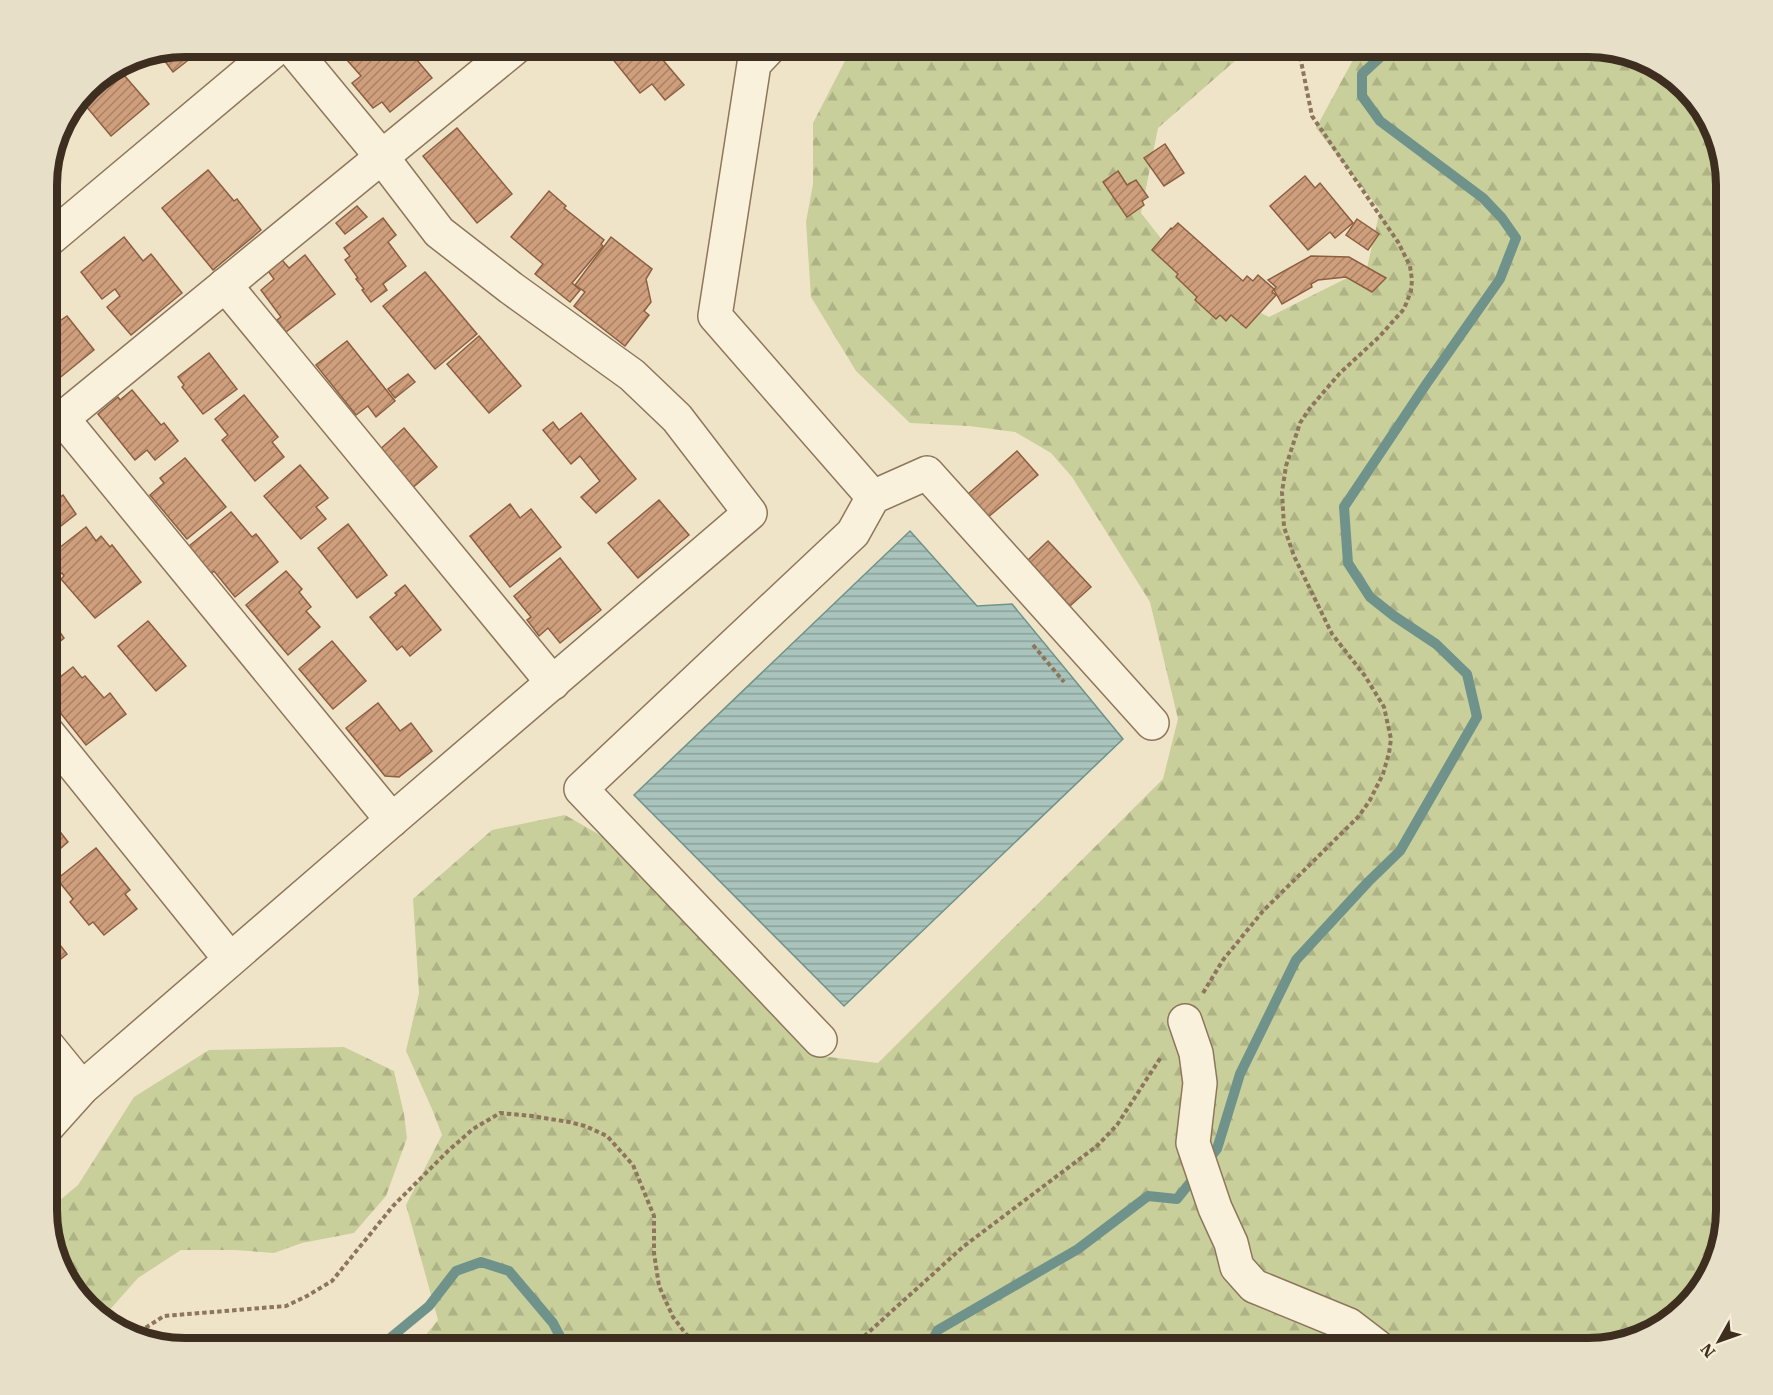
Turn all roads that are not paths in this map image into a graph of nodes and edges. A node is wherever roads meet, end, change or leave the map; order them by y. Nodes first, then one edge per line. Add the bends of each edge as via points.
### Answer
1 (265, 57) edge
2 (300, 57) edge
3 (502, 57) edge
4 (760, 57) edge
5 (381, 156) junction
6 (57, 233) edge
7 (225, 285) junction
8 (57, 422) edge
9 (57, 426) edge
10 (873, 498) junction
11 (553, 683) junction
12 (1152, 723) dead end
13 (57, 744) edge
14 (392, 820) junction
15 (231, 959) junction
16 (1185, 1021) road end
17 (820, 1040) dead end
18 (57, 1057) edge
19 (82, 1088) junction
20 (57, 1116) edge
21 (1366, 1338) edge

1 - 6 street
2 - 5 street
3 - 5 street
4 - 10 street via 754,64 715,316
5 - 7 street
5 - 11 street via 439,232 632,375 677,418 750,513
7 - 8 street
7 - 11 street
9 - 14 street
10 - 12 street via 927,473
10 - 17 street via 853,533 581,789
11 - 14 street
13 - 15 street
14 - 15 street
15 - 19 street
16 - 21 street via 1196,1053 1200,1083 1193,1143 1237,1266 1254,1286 1349,1325
18 - 19 street
19 - 20 street

